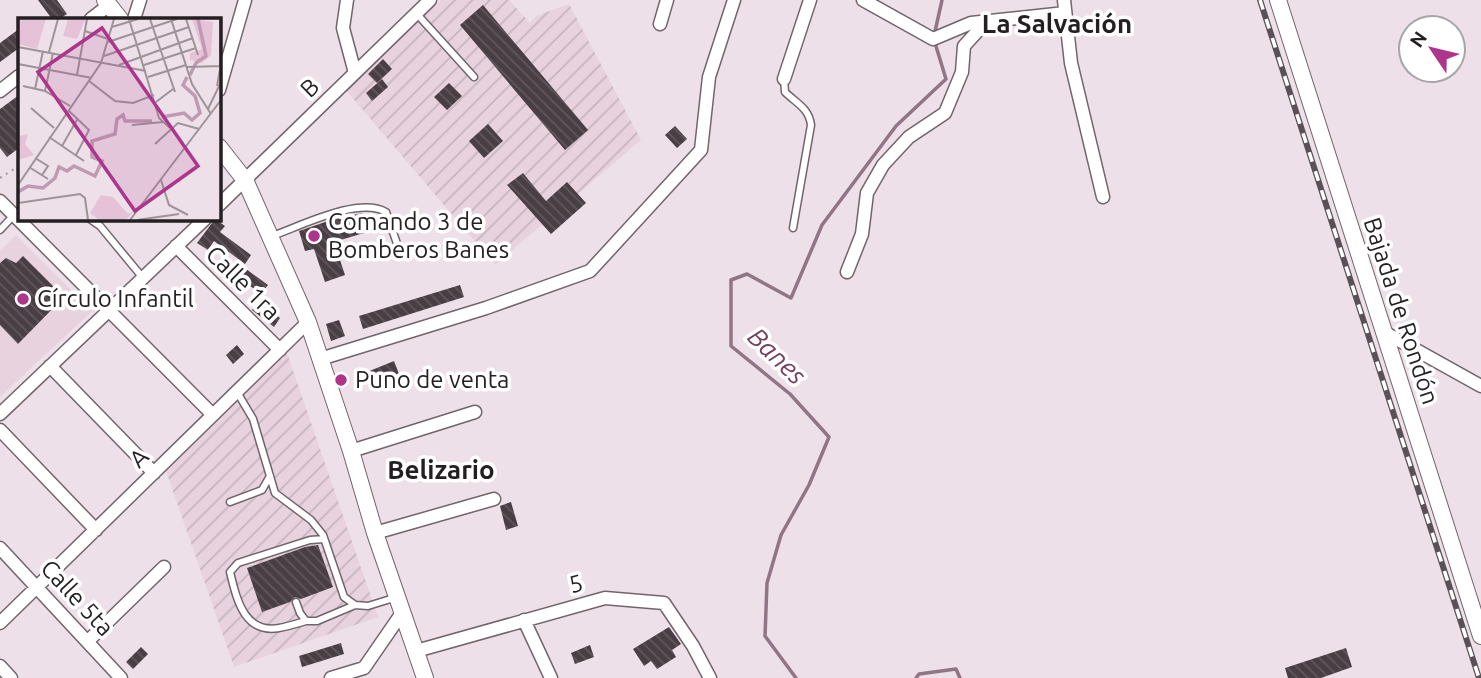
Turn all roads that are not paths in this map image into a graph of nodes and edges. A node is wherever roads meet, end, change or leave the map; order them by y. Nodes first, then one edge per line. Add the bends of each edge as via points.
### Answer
1 (140, 0) edge
2 (245, 0) edge
3 (347, 0) edge
4 (430, 0) edge
5 (667, 0) edge
6 (734, 0) edge
7 (810, 0) edge
8 (863, 0) edge
9 (1278, 0) edge
10 (107, 3) edge
11 (1065, 7) edge
12 (416, 13) junction
13 (92, 18) edge
14 (119, 18) edge
15 (134, 18) edge
16 (986, 22) junction
17 (660, 24) dead end
18 (355, 73) junction
19 (474, 76) dead end
20 (18, 77) edge
21 (784, 79) joint
22 (220, 87) edge
23 (0, 91) edge
24 (220, 148) edge
25 (245, 180) junction
26 (1103, 197) dead end
27 (0, 201) edge
28 (220, 204) edge
29 (14, 215) junction
30 (18, 219) edge
31 (19, 220) edge
32 (91, 220) edge
33 (204, 220) edge
34 (793, 228) dead end
35 (0, 230) edge
36 (270, 236) junction
37 (176, 246) junction
38 (401, 256) dead end
39 (847, 272) dead end
40 (143, 278) junction
41 (109, 310) junction
42 (308, 322) junction
43 (1384, 332) junction
44 (280, 350) junction
45 (320, 359) junction
46 (50, 366) junction
47 (1481, 386) edge
48 (237, 392) junction
49 (475, 412) dead end
50 (0, 414) edge
51 (213, 415) junction
52 (0, 430) edge
53 (351, 451) junction
54 (154, 473) junction
55 (270, 476) junction
56 (494, 499) dead end
57 (230, 502) dead end
58 (96, 530) junction
59 (375, 533) junction
60 (324, 539) junction
61 (0, 548) edge
62 (164, 567) dead end
63 (38, 586) junction
64 (296, 602) dead end
65 (355, 605) junction
66 (400, 605) junction
67 (524, 620) junction
68 (306, 621) junction
69 (0, 623) edge
70 (1481, 636) edge
71 (88, 641) junction
72 (416, 651) junction
73 (0, 666) edge
74 (10, 678) edge
75 (121, 678) edge
76 (331, 678) edge
77 (425, 678) edge
78 (551, 678) edge
79 (710, 678) edge

1 - 15 street
2 - 22 street
3 - 18 street via 344,28
4 - 12 street, B
5 - 17 street
6 - 45 street via 709,77 701,150 590,271
7 - 21 street
8 - 16 street via 933,39 971,23
9 - 43 street, Bajada de Rondón
10 - 13 street
10 - 14 street
11 - 16 street
11 - 26 street via 1071,63
12 - 18 street, B
12 - 19 lane
16 - 39 street via 964,46 962,72 945,113 909,137 883,165 867,193 862,234
18 - 25 street, B
20 - 23 street
21 - 34 lane via 785,92 804,107 811,125
24 - 25 street
25 - 28 street, B
25 - 36 street
27 - 29 street
29 - 30 street
29 - 35 lane
31 - 41 street
32 - 40 lane
33 - 37 street
36 - 38 lane via 356,207 372,206 386,212
36 - 42 street
37 - 40 street
37 - 44 street, Calle 1ra
40 - 41 street
41 - 46 street
41 - 51 street
42 - 44 street, A
42 - 45 street
43 - 47 street
43 - 70 street, Bajada de Rondón
44 - 48 street, A
45 - 53 street
46 - 50 street
46 - 54 street
48 - 51 street, A
48 - 55 lane via 253,419
49 - 53 street
51 - 54 street, A
52 - 58 street
53 - 59 street
54 - 58 street, A
55 - 57 lane via 262,490
55 - 60 lane via 275,493 311,520
56 - 59 street
58 - 63 street, A
59 - 66 street
60 - 65 lane via 344,597
60 - 68 lane via 238,563 230,572 241,610 249,620 276,627
61 - 63 street, Calle 5ta
62 - 71 street
63 - 69 street, A
63 - 71 street, Calle 5ta
64 - 68 lane
65 - 66 lane
65 - 68 lane
66 - 72 street
66 - 76 street via 364,668
67 - 72 street, 5
67 - 78 street
67 - 79 street, 5 via 605,598 664,603
71 - 75 street, Calle 5ta
72 - 77 street
73 - 74 street

